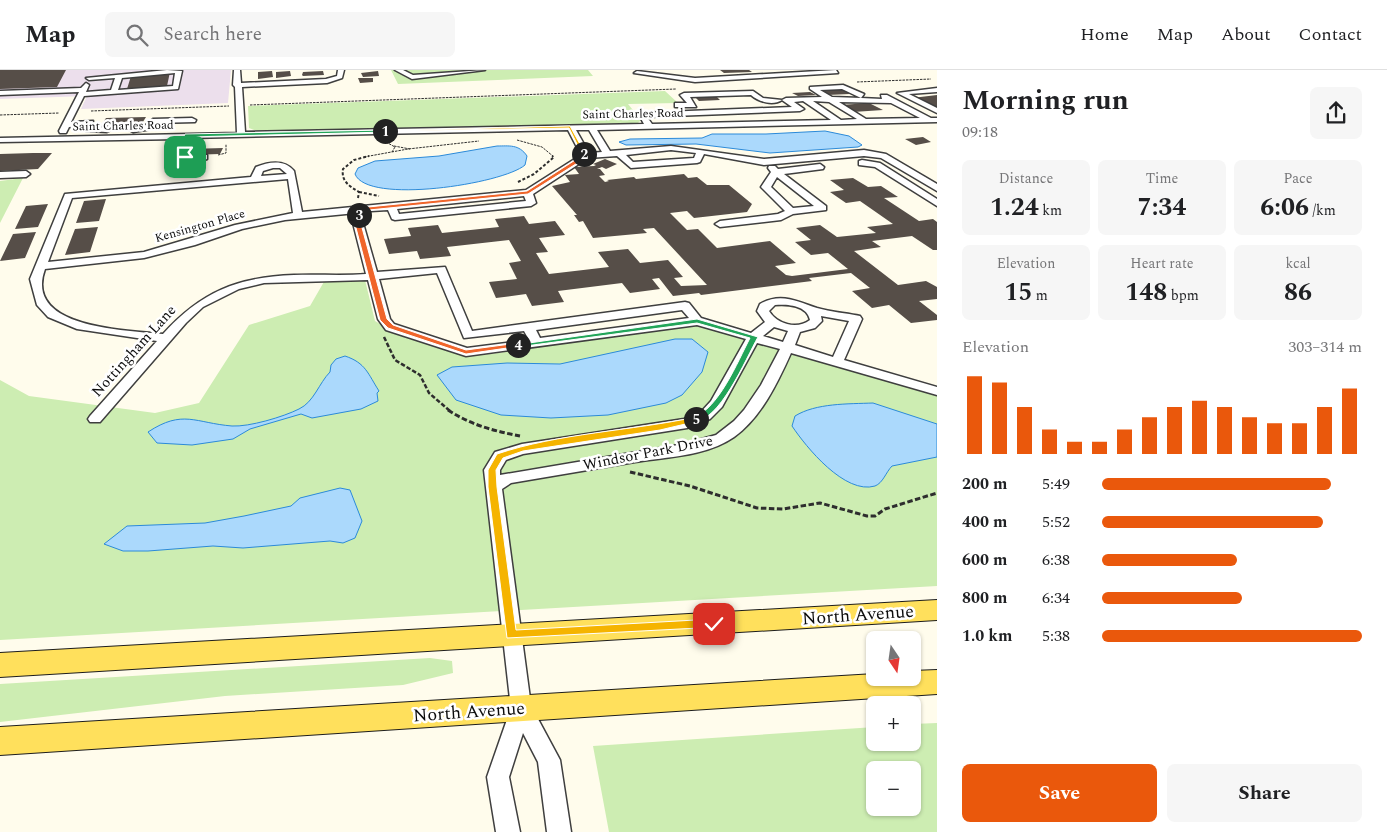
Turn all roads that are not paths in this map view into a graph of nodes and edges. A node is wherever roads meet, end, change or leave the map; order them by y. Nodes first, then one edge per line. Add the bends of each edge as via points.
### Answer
1 (93, 70) edge
2 (237, 70) edge
3 (341, 70) edge
4 (398, 70) edge
5 (482, 70) edge
6 (637, 73) dead end
7 (837, 73) edge
8 (119, 76) junction
9 (89, 78) junction
10 (236, 85) junction
11 (870, 90) dead end
12 (937, 90) edge
13 (82, 92) junction
14 (114, 92) junction
15 (0, 93) edge
16 (826, 98) junction
17 (804, 99) junction
18 (867, 99) junction
19 (761, 100) junction
20 (786, 100) junction
21 (892, 101) junction
22 (693, 105) junction
23 (937, 111) edge
24 (900, 114) dead end
25 (641, 115) junction
26 (861, 119) junction
27 (192, 120) dead end
28 (838, 121) junction
29 (935, 121) edge
30 (66, 125) junction
31 (648, 125) junction
32 (591, 126) junction
33 (570, 127) junction
34 (241, 134) junction
35 (185, 136) junction
36 (59, 138) junction
37 (0, 140) edge
38 (701, 151) junction
39 (618, 153) junction
40 (607, 154) junction
41 (586, 156) junction
42 (204, 157) dead end
43 (764, 162) junction
44 (776, 172) junction
45 (26, 174) dead end
46 (0, 175) edge
47 (914, 175) junction
48 (895, 177) junction
49 (937, 188) edge
50 (937, 203) edge
51 (364, 205) junction
52 (791, 211) junction
53 (298, 216) junction
54 (358, 224) junction
55 (720, 224) dead end
56 (40, 266) junction
57 (372, 277) junction
58 (811, 310) junction
59 (697, 321) junction
60 (773, 322) junction
61 (528, 327) junction
62 (795, 328) junction
63 (754, 337) junction
64 (165, 338) junction
65 (536, 342) junction
66 (789, 348) junction
67 (837, 362) junction
68 (937, 391) edge
69 (96, 419) dead end
70 (587, 439) junction
71 (600, 462) junction
72 (492, 487) junction
73 (937, 610) edge
74 (511, 635) junction
75 (0, 665) edge
76 (937, 682) edge
77 (521, 708) junction
78 (0, 741) edge
79 (508, 832) edge
80 (560, 832) edge

1 - 9 street
2 - 10 street
3 - 10 street via 340,77 327,81
4 - 5 street via 412,76
6 - 7 street via 695,80
8 - 9 street
8 - 14 street
8 - 14 street via 180,71 176,88
9 - 13 street
10 - 34 street
11 - 21 street
12 - 23 street via 901,93
13 - 14 street
13 - 15 street
13 - 30 street
16 - 17 street
16 - 18 street
16 - 18 street via 812,88 843,87
16 - 26 street
17 - 20 street
17 - 28 street
18 - 21 street
19 - 20 street
19 - 22 street
19 - 22 street via 753,93 684,95
20 - 25 street via 800,109
21 - 29 street
22 - 25 street via 636,107
24 - 26 street
25 - 31 street
26 - 28 street, Saint Charles Road
26 - 29 street, Saint Charles Road
27 - 30 street via 153,121 149,128 95,131 87,126 90,123
28 - 31 street, Saint Charles Road
30 - 36 street
31 - 32 street, Saint Charles Road
32 - 33 street, Saint Charles Road
32 - 40 street
33 - 34 street, Saint Charles Road
33 - 41 street
34 - 35 street, Saint Charles Road
35 - 36 street, Saint Charles Road
35 - 42 street via 178,155
36 - 37 street, Saint Charles Road
38 - 39 street via 671,148
38 - 39 street via 697,160 631,165
38 - 43 street
39 - 40 street
40 - 41 street
41 - 51 street via 528,193 531,203 395,217 391,206
43 - 44 street
43 - 47 street via 864,153 883,156
44 - 48 street via 863,163 877,165
44 - 52 street via 766,187
44 - 52 street via 823,208
45 - 46 street
47 - 48 street
47 - 49 street
48 - 50 street
51 - 53 street, Kensington Place
51 - 54 street
52 - 55 street via 781,217
53 - 54 street via 349,219
53 - 56 street, Kensington Place via 239,227 144,255
53 - 56 street via 292,176 68,196
54 - 57 street
56 - 64 street via 37,292 43,306 57,317 76,326
57 - 61 street, Nottingham Lane via 441,269 468,335
57 - 64 street, Nottingham Lane via 264,280 236,287 199,305
57 - 65 street via 384,320 390,327 405,333 466,352
58 - 60 street via 792,302 772,302 764,307 764,311
58 - 62 street via 816,318 813,324
58 - 67 street via 856,319
59 - 61 street via 685,306
59 - 63 street
59 - 65 street
60 - 62 street
60 - 63 street
61 - 65 street
62 - 66 street, Windsor Park Drive
63 - 66 street
63 - 70 street, Windsor Park Drive via 717,404 705,416 687,423
64 - 69 street, Nottingham Lane
66 - 67 street
66 - 71 street, Windsor Park Drive via 745,422 728,435 709,443
67 - 68 street
70 - 71 street
70 - 72 street, Windsor Park Drive via 522,449 500,456 492,470
71 - 72 street, Windsor Park Drive via 507,478
72 - 74 street, Windsor Park Drive
73 - 74 main road, North Avenue
74 - 75 main road, North Avenue
74 - 77 street, Windsor Park Drive
76 - 77 main road, North Avenue
77 - 78 main road, North Avenue
77 - 79 street via 498,776
77 - 80 street via 549,760

